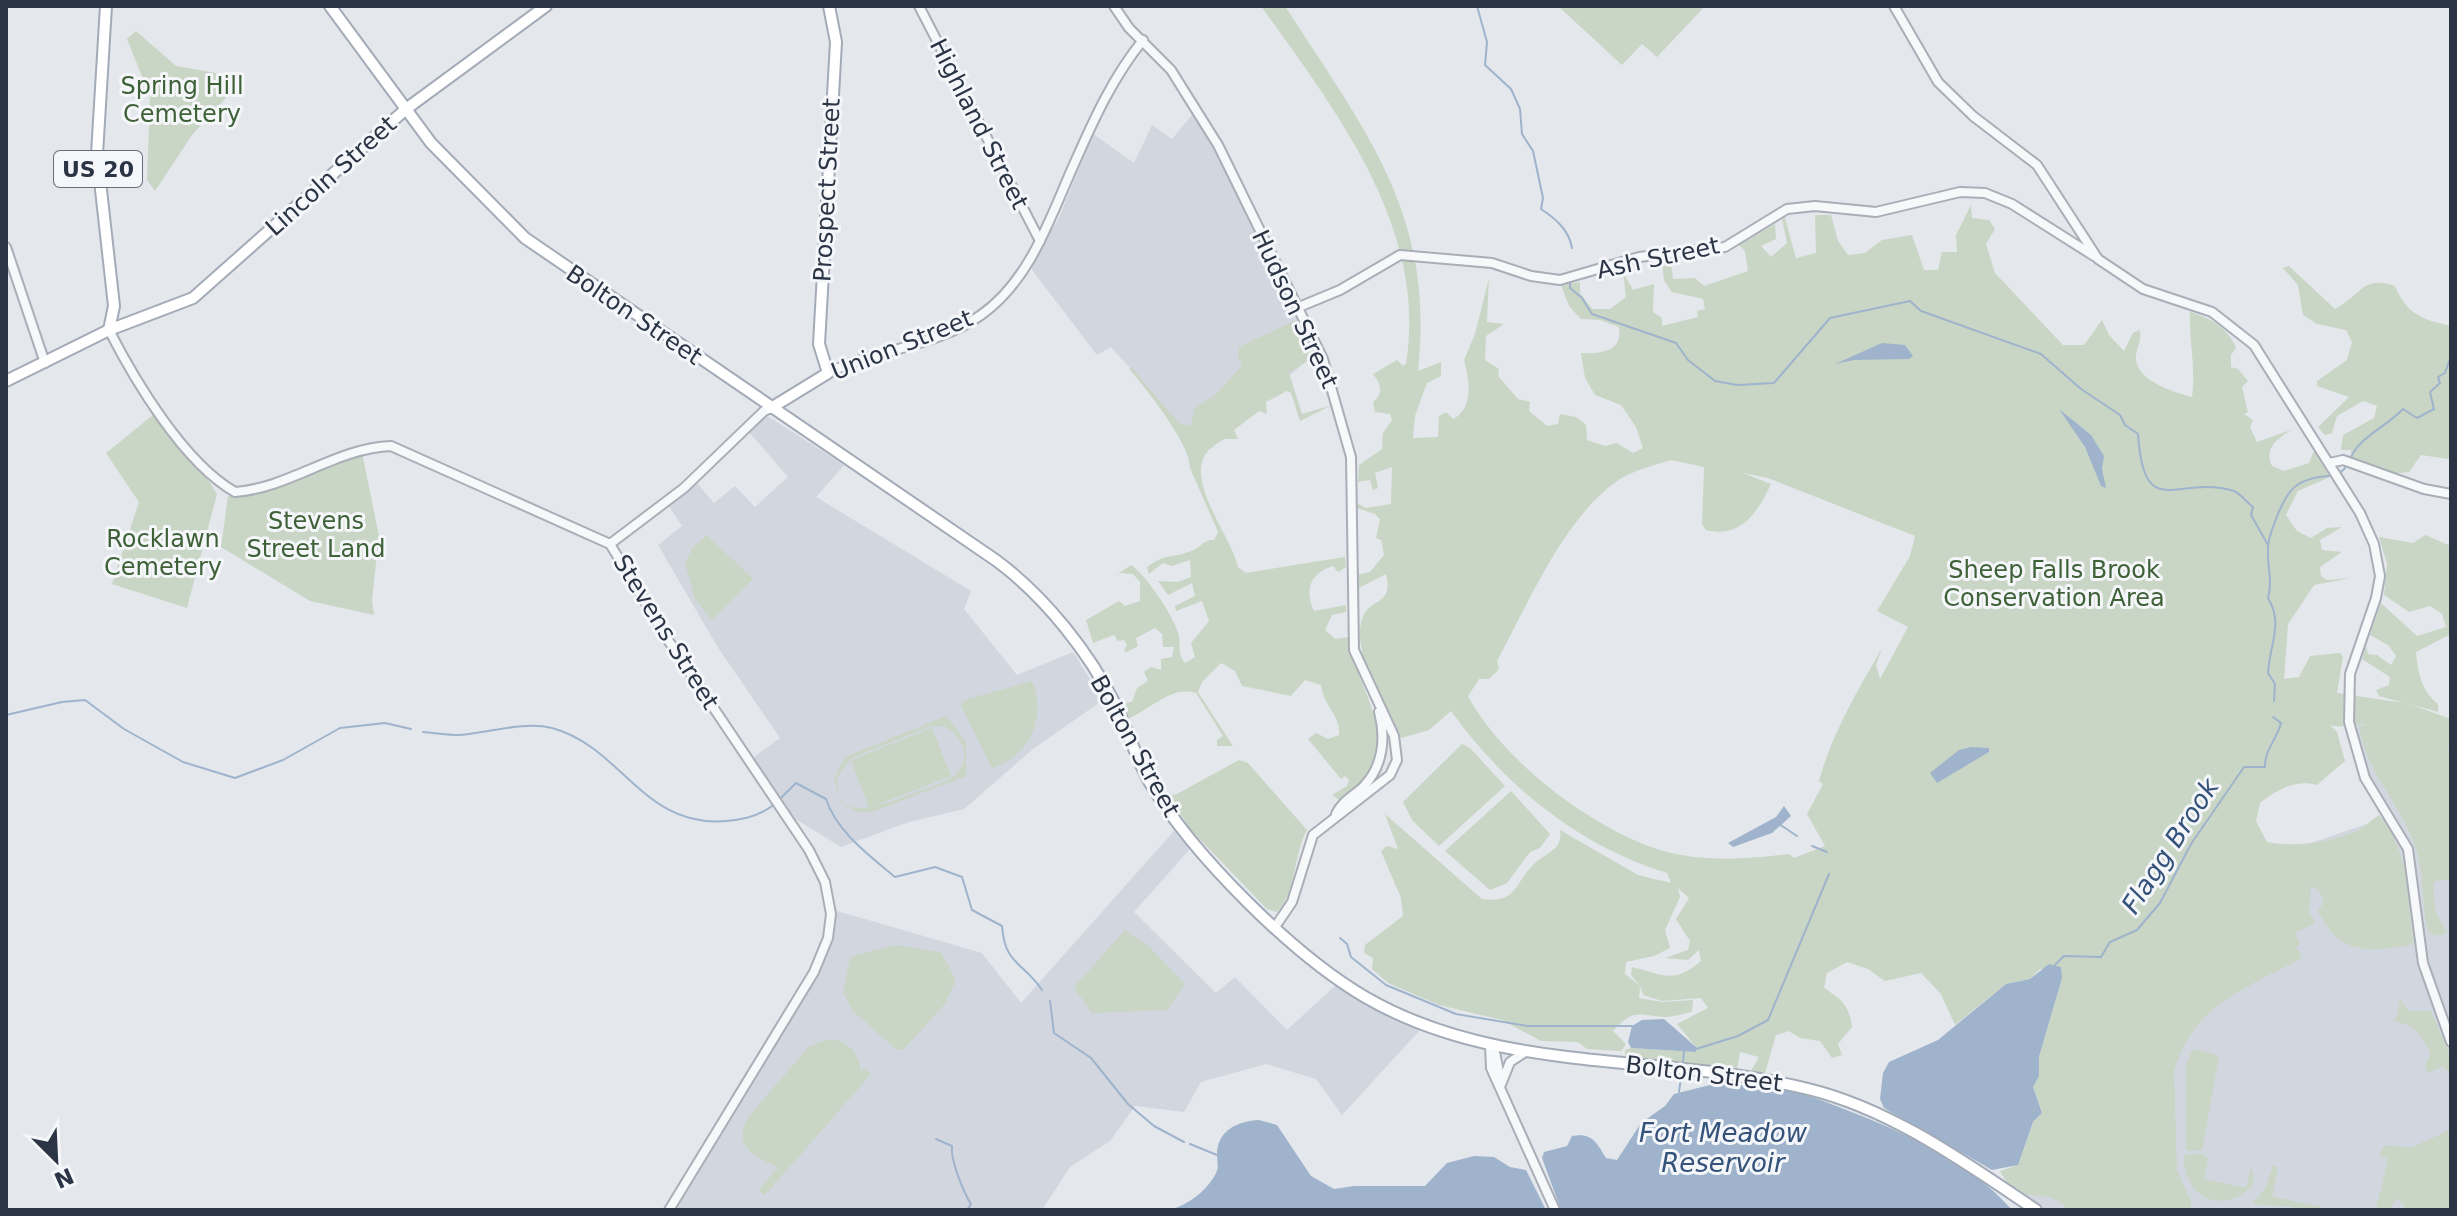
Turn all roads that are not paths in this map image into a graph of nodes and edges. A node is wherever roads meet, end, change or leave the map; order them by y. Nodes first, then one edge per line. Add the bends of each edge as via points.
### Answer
1 (106, 6) edge
2 (330, 6) edge
3 (546, 6) edge
4 (829, 6) edge
5 (919, 6) edge
6 (1114, 6) edge
7 (1894, 6) edge
8 (1143, 40) junction
9 (406, 109) junction
10 (2077, 227) junction
11 (2064, 236) junction
12 (1040, 241) junction
13 (6, 247) edge
14 (2098, 259) junction
15 (1299, 307) junction
16 (109, 330) junction
17 (45, 363) junction
18 (828, 373) junction
19 (6, 381) edge
20 (771, 408) junction
21 (2329, 463) junction
22 (2451, 494) edge
23 (610, 544) junction
24 (1374, 698) junction
25 (1336, 814) junction
26 (1275, 927) junction
27 (2451, 1042) edge
28 (1492, 1046) junction
29 (1525, 1052) junction
30 (1500, 1085) junction
31 (669, 1210) edge
32 (1555, 1210) edge
33 (2036, 1210) edge

1 - 16 main road, US 20 via 97,154 115,316
2 - 9 main road, Bolton Street
3 - 9 main road, Lincoln Street
4 - 18 main road, Prospect Street via 836,42 819,344
5 - 12 street, Highland Street
6 - 8 street, Hudson Street
7 - 10 street via 1938,82 1973,116 2028,155
8 - 12 street, Union Street via 1114,78
8 - 15 street, Hudson Street via 1171,70 1218,145
9 - 16 main road, Lincoln Street via 193,298
9 - 20 main road, Bolton Street via 446,160 525,238
10 - 11 street
10 - 14 street
11 - 14 street, Ash Street
11 - 15 street, Ash Street via 1985,193 1960,192 1876,212 1798,207 1775,214 1725,247 1634,258 1560,280 1492,263 1400,255
12 - 18 street, Union Street via 981,315
13 - 17 street
14 - 21 street, Ash Street via 2133,283 2212,312 2244,334
15 - 24 street, Hudson Street via 1328,372 1351,457 1353,640
16 - 17 main road, Lincoln Street
16 - 23 street, Stevens Street via 155,407 216,478 235,492 282,481 370,447 391,446
17 - 19 main road, Lincoln Street
18 - 20 main road, Union Street
20 - 23 street, Union Street via 684,488
20 - 26 main road, Bolton Street via 997,561 1036,597 1103,685 1174,819
21 - 22 street via 2343,460
21 - 27 street, Ash Street via 2369,532 2380,576 2350,674 2352,740 2365,778 2408,849 2423,963
23 - 31 street, Stevens Street via 809,850 825,882 831,914 814,972
24 - 25 street, Hudson Street via 1383,730 1379,760 1364,786
24 - 25 street, Hudson Street via 1394,736 1396,766
25 - 26 street, Hudson Street via 1310,841 1292,902
26 - 28 main road, Bolton Street via 1308,958 1368,998 1435,1029
28 - 29 main road, Bolton Street
28 - 30 street via 1489,1064
29 - 30 street via 1510,1062
29 - 33 main road, Bolton Street via 1753,1079 1822,1093 1898,1125
30 - 32 street

